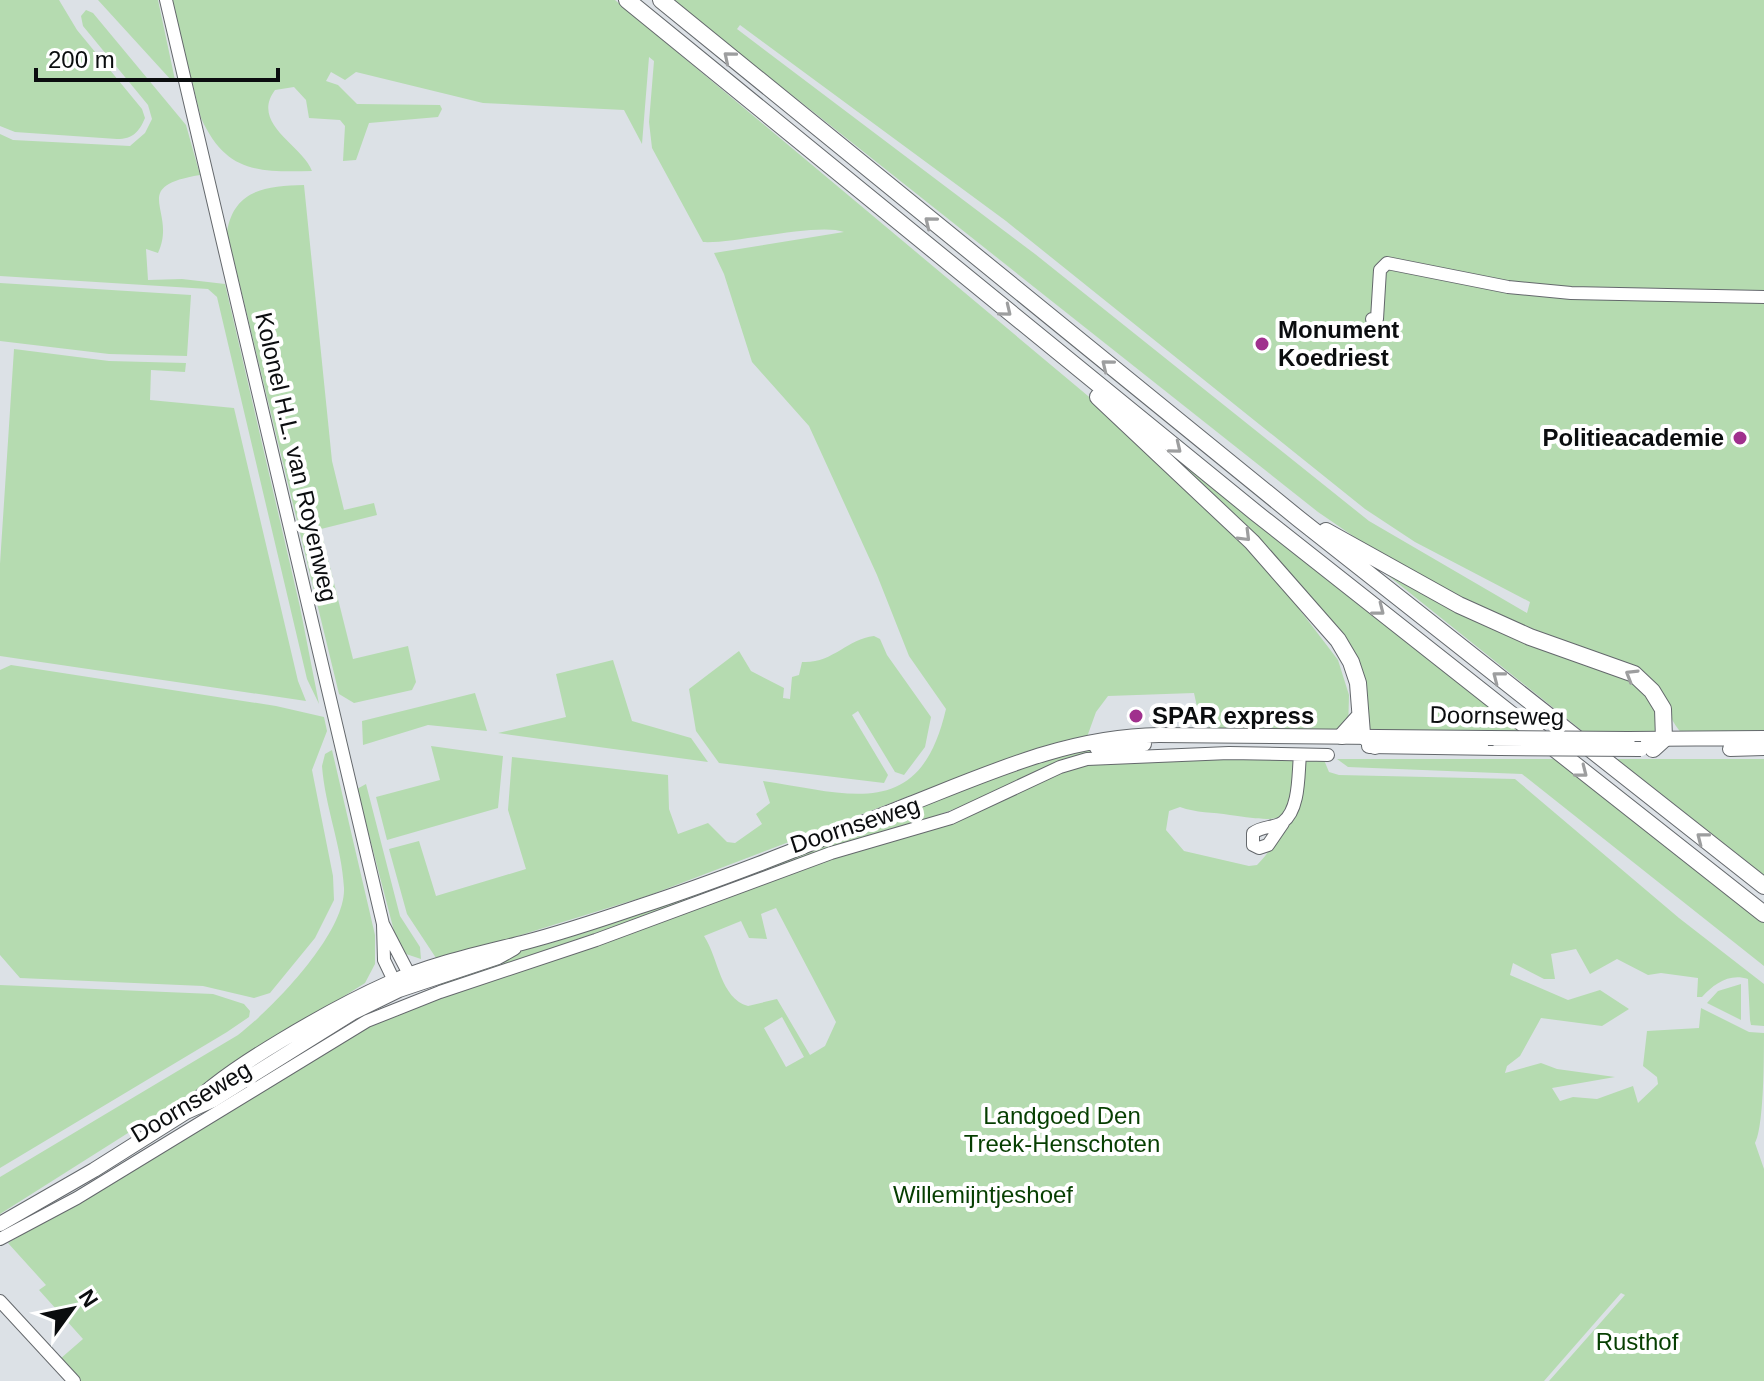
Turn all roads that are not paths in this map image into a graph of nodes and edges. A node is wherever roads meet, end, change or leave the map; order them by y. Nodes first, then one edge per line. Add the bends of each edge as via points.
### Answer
1 (166, 0) edge
2 (627, 0) edge
3 (661, 0) edge
4 (1764, 297) edge
5 (1372, 319) dead end
6 (1028, 329) junction
7 (1299, 519) junction
8 (1359, 717) junction
9 (1342, 736) junction
10 (1764, 738) edge
11 (1368, 741) junction
12 (1653, 746) junction
13 (1764, 748) edge
14 (1300, 755) junction
15 (1328, 755) dead end
16 (995, 771) junction
17 (1283, 823) dead end
18 (1764, 886) edge
19 (1764, 914) edge
20 (383, 924) junction
21 (522, 943) junction
22 (409, 974) junction
23 (399, 992) junction
24 (0, 1224) edge
25 (0, 1239) edge
26 (0, 1301) edge
27 (74, 1381) edge

1 - 20 street, Kolonel H.L. van Royenweg
2 -> 6 highway
7 -> 3 highway
4 - 5 street via 1571,293 1508,287 1387,263 1380,270 1377,319
6 -> 8 highway via 1230,521 1316,612 1351,662
6 -> 19 highway
12 -> 7 highway via 1663,709 1634,674 1459,605
18 -> 7 highway
8 - 9 highway
8 - 11 highway
9 - 11 main road, Doornseweg
9 - 16 main road, Doornseweg via 1119,735
10 - 12 main road, Doornseweg
11 - 12 main road, Doornseweg, bridge via 1500,748
11 - 12 main road, Doornseweg, bridge via 1628,739
11 - 16 main road, Doornseweg via 1081,749
12 - 13 main road, Doornseweg
14 - 15 street, Doornseweg
14 - 17 street via 1296,795
14 - 23 street, Doornseweg via 1087,759 951,818 831,853 611,935
16 - 21 main road, Doornseweg via 749,867
20 - 22 street, Kolonel H.L. van Royenweg
20 - 23 street, Kolonel H.L. van Royenweg via 384,960
21 - 22 main road, Doornseweg
21 - 23 main road, Doornseweg via 498,957
22 - 23 main road, Doornseweg
23 - 24 main road, Doornseweg via 352,1013
23 - 25 street, Doornseweg via 355,1028 77,1198
26 - 27 street

